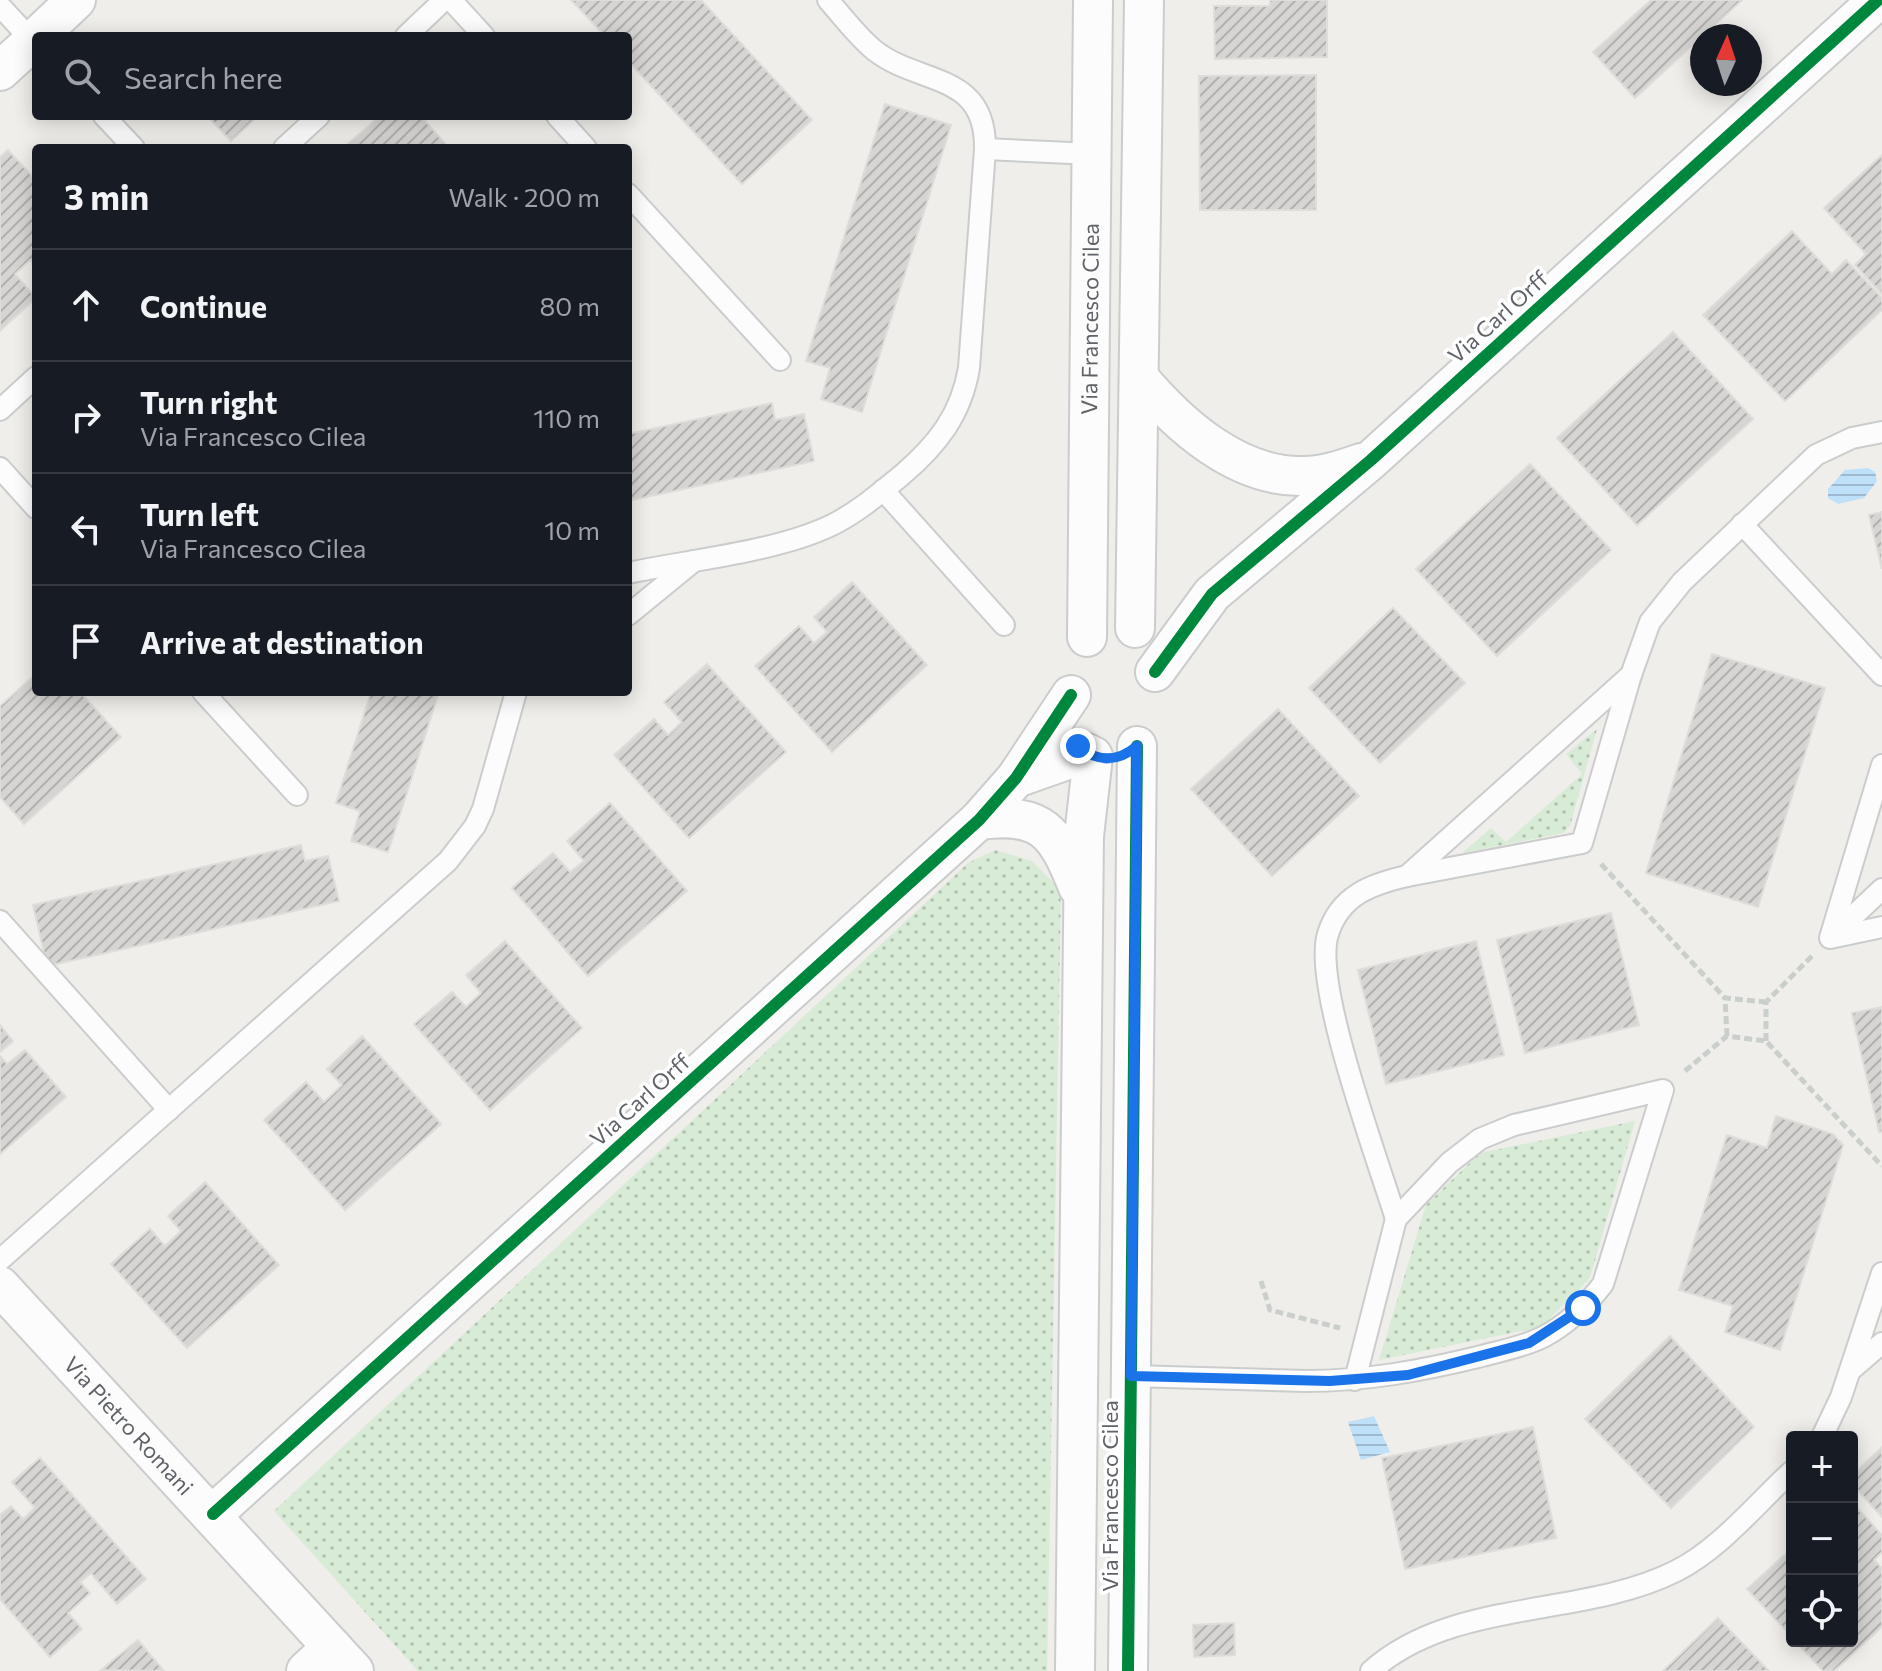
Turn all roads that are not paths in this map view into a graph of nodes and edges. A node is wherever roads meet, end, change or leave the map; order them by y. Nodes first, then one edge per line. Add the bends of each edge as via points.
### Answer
1 (76, 0) edge
2 (444, 0) edge
3 (451, 0) edge
4 (828, 0) edge
5 (1093, 0) edge
6 (1144, 0) edge
7 (1868, 3) edge
8 (0, 6) edge
9 (43, 32) edge
10 (410, 32) edge
11 (480, 32) edge
12 (32, 37) edge
13 (32, 43) edge
14 (0, 71) edge
15 (108, 120) edge
16 (315, 120) edge
17 (561, 120) edge
18 (130, 144) edge
19 (288, 144) edge
20 (582, 144) edge
21 (985, 149) junction
22 (1092, 154) junction
23 (632, 198) edge
24 (780, 360) dead end
25 (1140, 379) junction
26 (32, 381) edge
27 (0, 410) edge
28 (1882, 432) edge
29 (1371, 460) junction
30 (0, 468) edge
31 (883, 490) junction
32 (32, 504) edge
33 (1742, 524) junction
34 (697, 559) junction
35 (632, 572) edge
36 (1212, 594) junction
37 (632, 612) edge
38 (1004, 625) dead end
39 (1138, 630) junction
40 (1087, 637) junction
41 (1155, 672) junction
42 (1631, 675) junction
43 (1882, 675) edge
44 (1071, 695) junction
45 (207, 696) edge
46 (513, 702) edge
47 (1137, 746) junction
48 (1090, 755) junction
49 (1882, 765) edge
50 (1016, 778) junction
51 (297, 795) dead end
52 (979, 820) junction
53 (1407, 876) junction
54 (1882, 889) edge
55 (1083, 899) junction
56 (0, 921) edge
57 (1882, 927) edge
58 (1830, 938) junction
59 (169, 1110) junction
60 (1396, 1219) junction
61 (0, 1260) edge
62 (1882, 1273) edge
63 (0, 1286) edge
64 (1882, 1343) edge
65 (1850, 1370) junction
66 (1131, 1376) junction
67 (1355, 1380) junction
68 (1825, 1431) edge
69 (1786, 1477) edge
70 (213, 1514) junction
71 (331, 1663) edge
72 (1075, 1671) edge
73 (1128, 1671) edge
74 (1371, 1671) edge

1 - 9 street
2 - 10 lane
3 - 11 lane
4 - 21 lane via 874,50 961,91 981,120
5 - 22 street, Via Francesco Cilea
6 - 25 street, Via Francesco Cilea
7 - 29 street, Via Carl Orff
8 - 12 lane
13 - 14 street
15 - 18 lane
16 - 19 lane
17 - 20 lane
21 - 22 lane
21 - 31 lane via 969,368 962,400 931,448
22 - 40 street, Via Francesco Cilea
23 - 24 lane
25 - 29 street via 1194,434 1249,463 1299,476
25 - 39 street, Via Francesco Cilea
26 - 27 lane
28 - 33 lane via 1839,442 1816,455
29 - 36 street, Via Carl Orff
30 - 32 lane
31 - 34 lane via 851,515 818,531
31 - 38 lane
33 - 42 lane via 1656,611
33 - 43 lane
34 - 35 lane
34 - 37 lane
36 - 39 street, Via Carl Orff
36 - 41 street, Via Carl Orff
39 - 40 street via 1110,624
39 - 41 street, Via Francesco Cilea via 1154,646
40 - 44 street, Via Francesco Cilea
41 - 47 street, Via Francesco Cilea via 1147,726
42 - 53 lane
42 - 53 lane via 1582,843
44 - 48 street, Via Francesco Cilea via 1068,727
44 - 50 street, Via Carl Orff
45 - 51 lane
46 - 59 lane via 483,809 448,861
47 - 48 street via 1119,758
47 - 66 street, Via Francesco Cilea
48 - 50 street, Via Carl Orff
48 - 55 street, Via Francesco Cilea
49 - 58 lane
50 - 52 street, Via Carl Orff
52 - 55 street via 1020,818 1046,829 1061,845
52 - 70 street, Via Carl Orff
53 - 60 lane via 1376,883 1349,900 1331,925 1324,965
54 - 58 lane
55 - 72 street, Via Francesco Cilea
56 - 59 lane
57 - 58 lane
59 - 61 lane
60 - 67 lane
60 - 67 lane via 1480,1139 1514,1125 1663,1090 1612,1263 1583,1308 1529,1343 1408,1375
62 - 65 lane
63 - 70 street, Via Pietro Romani
64 - 65 lane
65 - 68 lane
66 - 67 lane
66 - 73 street, Via Francesco Cilea
69 - 74 lane via 1706,1550 1675,1571 1631,1587 1431,1634
70 - 71 street, Via Pietro Romani

